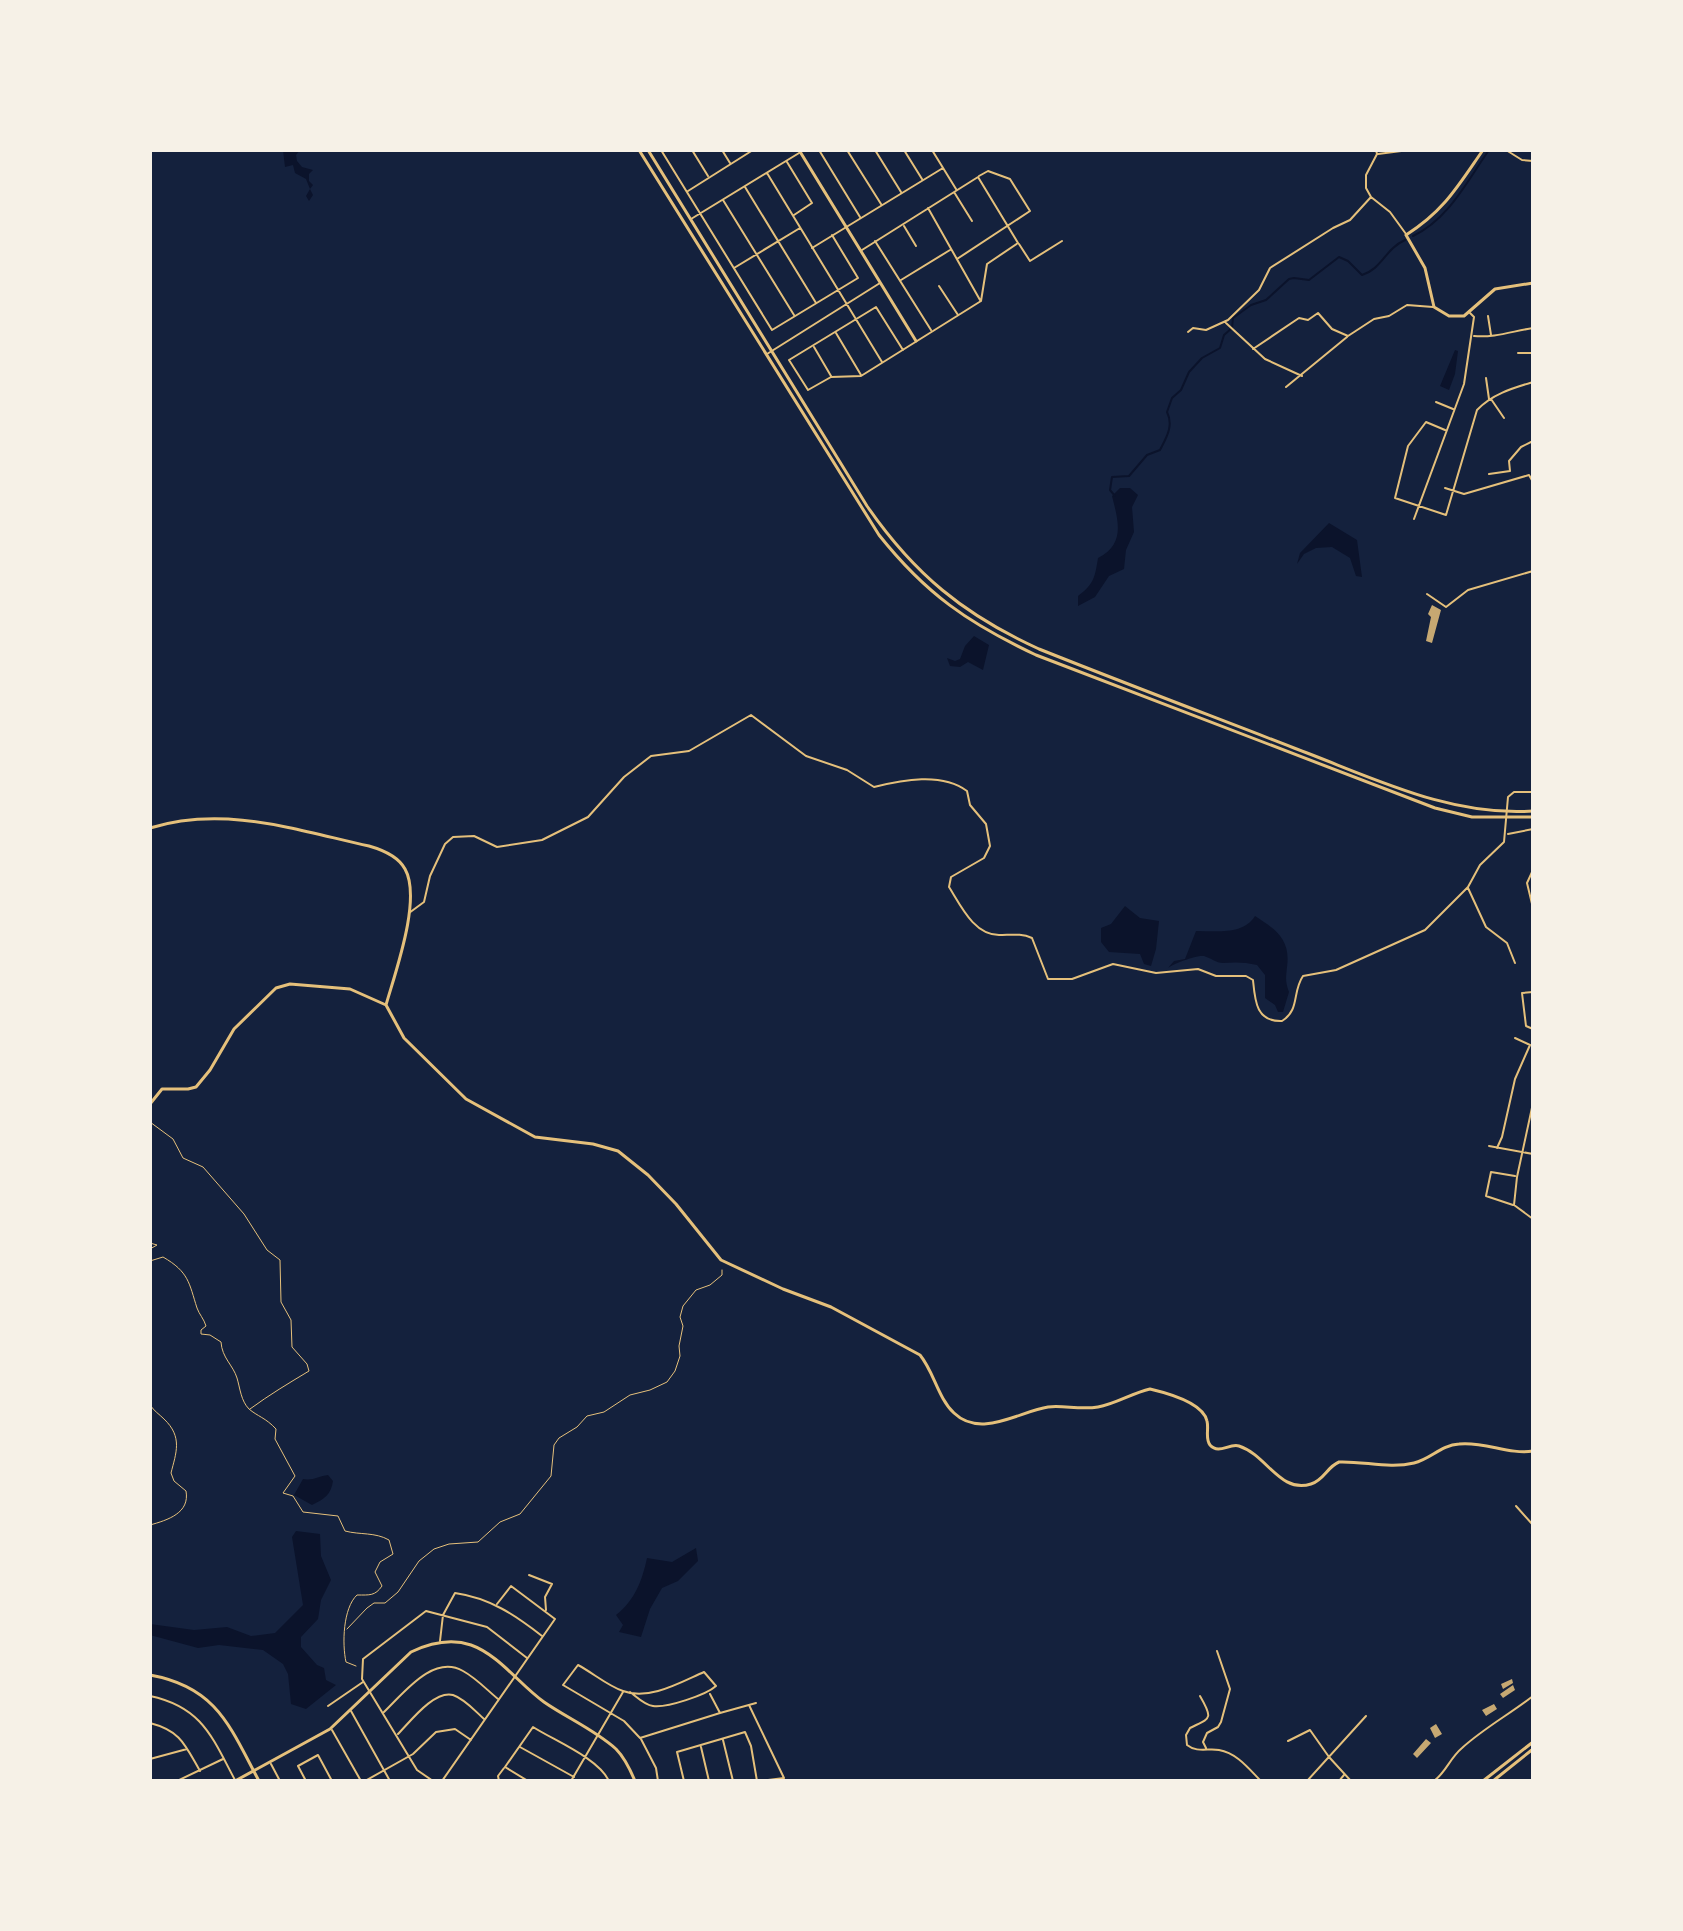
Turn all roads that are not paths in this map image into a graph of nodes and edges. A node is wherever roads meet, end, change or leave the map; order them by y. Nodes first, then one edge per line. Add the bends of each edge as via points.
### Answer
1 (639, 150) edge
2 (648, 150) edge
3 (661, 150) edge
4 (692, 150) edge
5 (722, 150) edge
6 (752, 150) edge
7 (819, 150) edge
8 (847, 150) edge
9 (875, 150) edge
10 (904, 150) edge
11 (932, 150) edge
12 (1409, 150) edge
13 (1483, 150) edge
14 (1506, 150) edge
15 (801, 151) edge
16 (1376, 152) edge
17 (786, 161) junction
18 (1533, 161) edge
19 (731, 164) junction
20 (943, 168) junction
21 (767, 173) junction
22 (978, 177) junction
23 (709, 178) junction
24 (922, 180) junction
25 (745, 187) junction
26 (687, 191) junction
27 (955, 191) junction
28 (902, 193) junction
29 (1371, 197) junction
30 (723, 200) junction
31 (881, 205) junction
32 (928, 208) junction
33 (701, 214) junction
34 (792, 216) junction
35 (861, 218) junction
36 (690, 220) junction
37 (972, 221) dead end
38 (903, 224) junction
39 (846, 227) junction
40 (1007, 227) junction
41 (800, 228) junction
42 (832, 235) junction
43 (1406, 235) junction
44 (778, 241) junction
45 (875, 241) junction
46 (1062, 241) dead end
47 (1018, 243) junction
48 (916, 246) dead end
49 (812, 248) junction
50 (952, 249) junction
51 (861, 251) junction
52 (757, 254) junction
53 (957, 259) junction
54 (733, 269) junction
55 (900, 281) junction
56 (881, 283) junction
57 (1533, 283) edge
58 (939, 286) dead end
59 (838, 291) junction
60 (981, 301) junction
61 (816, 304) junction
62 (846, 304) junction
63 (1434, 307) junction
64 (1469, 313) junction
65 (958, 315) junction
66 (795, 316) junction
67 (1488, 316) dead end
68 (855, 319) junction
69 (1225, 322) junction
70 (1533, 328) edge
71 (931, 331) junction
72 (835, 332) junction
73 (1188, 332) dead end
74 (1473, 335) junction
75 (1348, 336) junction
76 (1491, 336) junction
77 (916, 341) junction
78 (813, 345) junction
79 (1253, 349) junction
80 (903, 350) junction
81 (771, 351) junction
82 (1518, 353) dead end
83 (1533, 353) edge
84 (766, 354) junction
85 (883, 363) junction
86 (861, 376) junction
87 (1302, 376) junction
88 (831, 377) junction
89 (1486, 378) dead end
90 (1531, 382) edge
91 (1286, 387) dead end
92 (1533, 387) edge
93 (1490, 399) junction
94 (1436, 402) dead end
95 (1454, 409) junction
96 (1504, 418) dead end
97 (1445, 430) junction
98 (1533, 441) edge
99 (1489, 474) dead end
100 (1533, 482) edge
101 (1445, 488) dead end
102 (1454, 490) junction
103 (1418, 506) junction
104 (1414, 519) dead end
105 (1533, 571) edge
106 (1427, 594) dead end
107 (1533, 792) edge
108 (1533, 811) edge
109 (1507, 813) junction
110 (1533, 817) edge
111 (1507, 819) junction
112 (150, 828) edge
113 (1533, 829) edge
114 (1506, 834) junction
115 (1532, 872) edge
116 (1468, 887) junction
117 (1533, 908) edge
118 (408, 914) junction
119 (1515, 963) dead end
120 (1533, 992) edge
121 (386, 1005) junction
122 (1533, 1029) edge
123 (1515, 1038) dead end
124 (1531, 1046) edge
125 (1533, 1103) edge
126 (150, 1104) edge
127 (1489, 1146) dead end
128 (1497, 1148) junction
129 (1522, 1153) junction
130 (1533, 1154) edge
131 (1517, 1177) junction
132 (1514, 1205) junction
133 (1533, 1219) edge
134 (1533, 1451) edge
135 (1516, 1506) dead end
136 (1533, 1525) edge
137 (529, 1575) dead end
138 (497, 1604) junction
139 (546, 1611) junction
140 (443, 1615) junction
141 (542, 1637) junction
142 (440, 1642) junction
143 (1217, 1651) dead end
144 (527, 1658) junction
145 (150, 1675) edge
146 (515, 1677) junction
147 (364, 1681) junction
148 (371, 1690) junction
149 (623, 1691) junction
150 (630, 1692) junction
151 (709, 1692) junction
152 (150, 1696) edge
153 (1200, 1696) dead end
154 (1533, 1696) edge
155 (499, 1700) junction
156 (756, 1703) dead end
157 (749, 1705) junction
158 (328, 1706) dead end
159 (350, 1710) junction
160 (384, 1712) junction
161 (611, 1712) junction
162 (720, 1713) junction
163 (1366, 1716) dead end
164 (485, 1720) junction
165 (150, 1723) edge
166 (331, 1728) junction
167 (397, 1735) junction
168 (597, 1736) junction
169 (640, 1738) junction
170 (722, 1738) junction
171 (471, 1740) junction
172 (1288, 1741) dead end
173 (1533, 1742) edge
174 (701, 1745) junction
175 (519, 1746) junction
176 (187, 1749) junction
177 (1206, 1749) junction
178 (1533, 1749) edge
179 (409, 1756) junction
180 (1329, 1757) junction
181 (584, 1758) junction
182 (150, 1759) edge
183 (224, 1759) junction
184 (270, 1763) junction
185 (505, 1767) junction
186 (200, 1771) junction
187 (384, 1771) junction
188 (254, 1772) junction
189 (1345, 1775) junction
190 (1257, 1776) junction
191 (572, 1779) edge
192 (177, 1781) edge
193 (236, 1781) edge
194 (259, 1781) edge
195 (280, 1781) edge
196 (306, 1781) edge
197 (332, 1781) edge
198 (363, 1781) edge
199 (390, 1781) edge
200 (433, 1781) edge
201 (442, 1781) edge
202 (499, 1781) edge
203 (528, 1781) edge
204 (577, 1781) edge
205 (609, 1781) edge
206 (635, 1781) edge
207 (658, 1781) edge
208 (684, 1781) edge
209 (709, 1781) edge
210 (733, 1781) edge
211 (757, 1781) edge
212 (1250, 1781) edge
213 (1261, 1781) edge
214 (1307, 1781) edge
215 (1339, 1781) edge
216 (1351, 1781) edge
217 (1434, 1781) edge
218 (1483, 1781) edge
219 (1493, 1781) edge

1 - 84 street
2 - 36 street
3 - 26 street
4 - 23 street
5 - 19 street
6 - 19 street
7 - 35 street
8 - 31 street
9 - 28 street
10 - 24 street
11 - 20 street
12 - 16 street
13 - 43 street via 1444,206
14 - 18 street
15 - 17 street
15 - 39 street
16 - 29 street via 1366,175
17 - 21 street
17 - 34 street via 812,203
19 - 23 street
20 - 24 street
20 - 27 street
21 - 25 street
21 - 34 street
22 - 27 street
22 - 40 street
22 - 40 street via 988,171 1010,179 1030,211
23 - 26 street
24 - 28 street
25 - 30 street
25 - 44 street
26 - 33 street
27 - 32 street
27 - 37 street
28 - 31 street
29 - 43 street
29 - 69 street via 1350,220 1270,268 1259,290
30 - 33 street
30 - 52 street
31 - 35 street
32 - 38 street
32 - 50 street
33 - 36 street
33 - 54 street
34 - 41 street
35 - 39 street
36 - 81 street
38 - 45 street
38 - 48 street
39 - 42 street
39 - 51 street
40 - 47 street
40 - 53 street
41 - 44 street
41 - 49 street
42 - 49 street
42 - 59 street via 858,278
43 - 63 street via 1425,268
44 - 52 street
44 - 61 street
45 - 51 street
45 - 55 street
46 - 47 street via 1030,261
47 - 60 street via 987,264
49 - 59 street
50 - 53 street
50 - 55 street
51 - 56 street
52 - 54 street
52 - 66 street
53 - 60 street
54 - 66 street via 772,330
55 - 71 street
56 - 62 street
56 - 77 street
57 - 64 street via 1495,289
58 - 65 street
59 - 61 street
59 - 62 street
60 - 65 street
61 - 66 street
62 - 68 street
62 - 81 street
63 - 64 street via 1449,316
63 - 75 street via 1407,305
64 - 74 street via 1474,317
65 - 71 street
67 - 76 street
68 - 72 street
68 - 80 street via 876,307
68 - 85 street
69 - 73 street
69 - 79 street
70 - 76 street
71 - 77 street
72 - 78 street
72 - 86 street
74 - 76 street
74 - 95 street
75 - 79 street via 1332,329 1318,313 1308,320 1299,318
75 - 87 street
77 - 80 street
78 - 88 street
78 - 88 street via 789,360 808,390
79 - 87 street
80 - 85 street
81 - 84 street
81 - 109 street via 884,530 928,580 973,615 1052,654 1414,793
82 - 83 street
84 - 111 street via 879,535 925,587 970,621 1036,655 1406,798 1454,813
85 - 86 street
86 - 88 street
87 - 91 street
89 - 93 street
90 - 92 street
90 - 93 street
93 - 96 street
93 - 102 street via 1477,410
94 - 95 street
95 - 97 street
97 - 103 street
97 - 103 street via 1426,422 1408,446 1395,498
98 - 99 street via 1509,461 1510,471
100 - 102 street via 1529,475 1464,494
101 - 102 street
102 - 103 street via 1446,515
103 - 104 street
105 - 106 street via 1468,590 1446,607
107 - 109 street via 1514,792 1508,797
108 - 109 street
109 - 111 street
110 - 111 street
111 - 114 street
112 - 118 street via 222,817 381,849 406,870
113 - 114 street
114 - 116 street
115 - 117 street via 1527,883
116 - 118 street via 1425,930 1336,970 1303,976 1293,1012 1282,1021 1260,1013 1253,980 1246,976 1216,976 1188,968 1156,973 1113,964 1072,979 1049,980 1032,938 983,933 949,887 951,877 984,858 990,846 986,824 970,805 967,791 940,780 874,787 847,770 806,756 751,715 689,751 651,756 588,817 542,840 497,847 474,836 453,837 430,876 424,902
116 - 119 street via 1486,927 1507,943
118 - 121 street
120 - 122 street via 1522,993 1526,1026
121 - 126 street via 350,989 290,984 276,988 234,1029 196,1087 162,1089
121 - 134 street via 404,1038 466,1099 535,1137 618,1151 676,1204 721,1260 831,1307 920,1355 954,1413 965,1420 977,1424 1050,1407 1100,1407 1157,1390 1199,1409 1207,1419 1211,1446 1242,1447 1294,1486 1313,1484 1339,1462 1414,1463 1459,1444
123 - 124 street
124 - 128 street via 1515,1079
125 - 129 street
127 - 128 street
128 - 129 street
129 - 130 street
129 - 131 street
131 - 132 street
131 - 132 street via 1491,1172 1486,1196
132 - 133 street
135 - 136 street
137 - 139 street via 552,1584 545,1597
138 - 139 street via 511,1586
138 - 140 street via 455,1593
138 - 141 street
139 - 141 street via 555,1619
140 - 142 street
140 - 144 street via 487,1627
140 - 147 street via 426,1611 363,1659
141 - 144 street
142 - 146 street via 472,1646
142 - 148 street via 411,1652
143 - 177 street via 1230,1689 1221,1722 1203,1742
144 - 146 street
145 - 188 street via 182,1683 210,1701
146 - 155 street
146 - 168 street
147 - 148 street
147 - 158 street
148 - 159 street
148 - 160 street
149 - 150 street
149 - 161 street
149 - 161 street via 578,1665 563,1685
150 - 151 street via 655,1707
150 - 151 street via 653,1692 704,1672 716,1686
151 - 162 street
152 - 183 street via 198,1717
153 - 177 street via 1208,1719 1190,1728 1187,1745
154 - 217 street via 1460,1749
155 - 160 street via 466,1672 443,1666 431,1670
155 - 164 street
156 - 157 street
157 - 162 street
157 - 211 street via 784,1778
159 - 166 street
159 - 187 street
160 - 167 street
161 - 168 street
161 - 169 street
162 - 169 street
163 - 180 street
164 - 167 street via 460,1698 443,1695
164 - 171 street
165 - 176 street via 178,1735
166 - 184 street
166 - 198 street
167 - 179 street
168 - 181 street
168 - 206 street via 618,1751
169 - 207 street
170 - 174 street
170 - 210 street
170 - 211 street via 745,1732
171 - 179 street via 445,1728
171 - 201 street
172 - 180 street via 1310,1730
173 - 218 street
174 - 208 street via 677,1752
174 - 209 street
175 - 181 street via 533,1727
175 - 185 street
175 - 191 street
176 - 182 street
176 - 186 street
177 - 190 street via 1225,1751
178 - 219 street
179 - 187 street
179 - 200 street
180 - 189 street
180 - 214 street
181 - 191 street
181 - 205 street
183 - 186 street
183 - 193 street
184 - 188 street
184 - 195 street
185 - 202 street
185 - 203 street
186 - 192 street
187 - 198 street
187 - 199 street
188 - 193 street
188 - 194 street
189 - 215 street
189 - 216 street
190 - 212 street
190 - 213 street
191 - 204 street
196 - 197 street via 298,1766 318,1755

